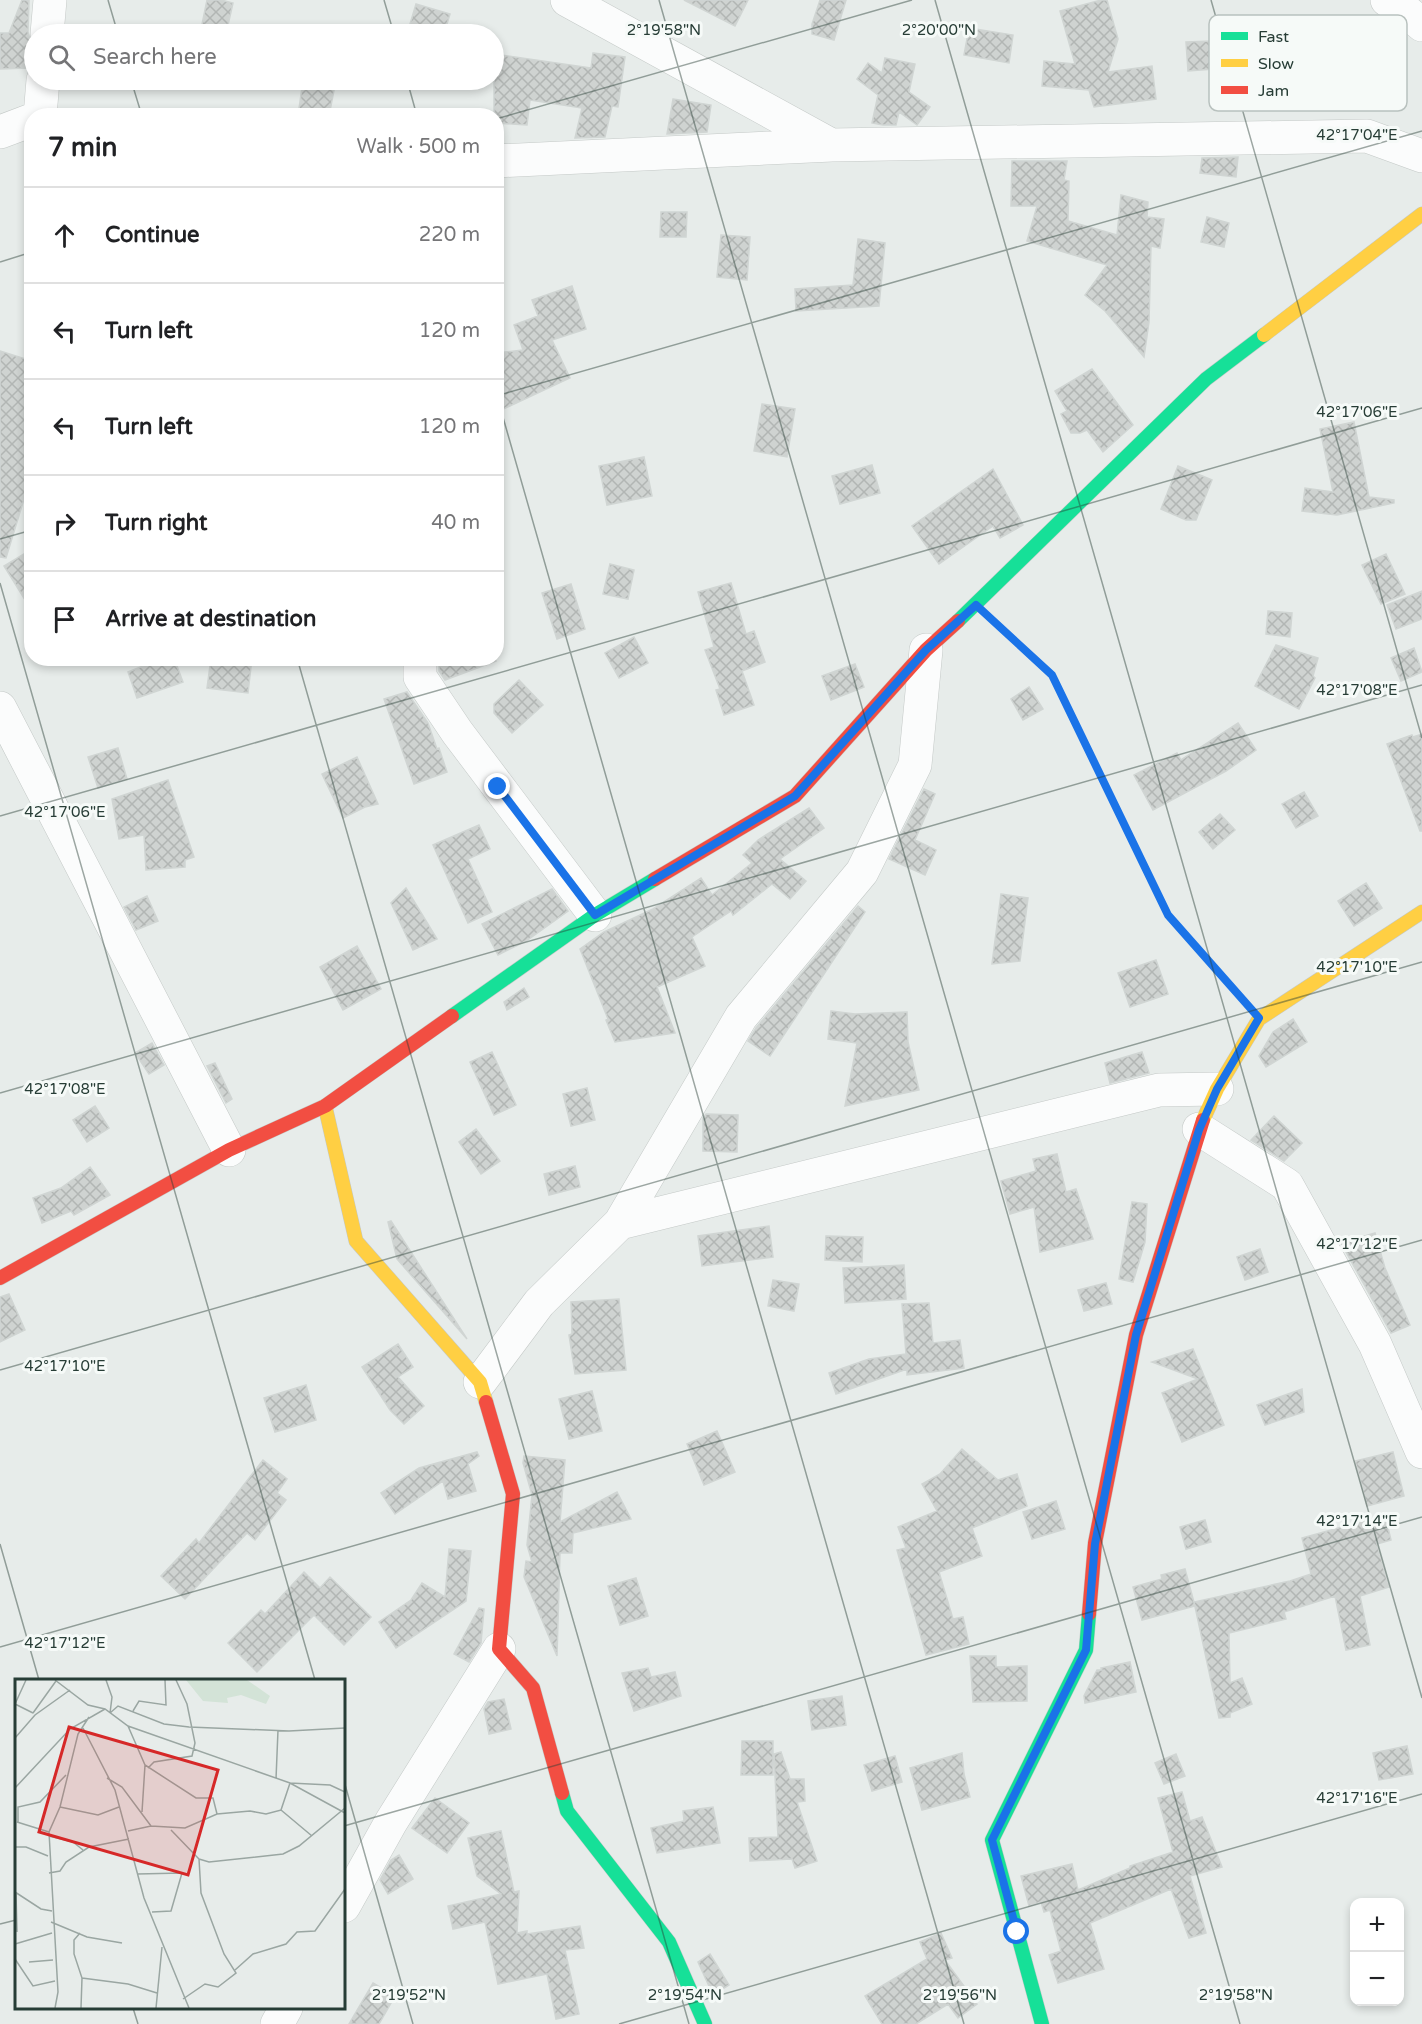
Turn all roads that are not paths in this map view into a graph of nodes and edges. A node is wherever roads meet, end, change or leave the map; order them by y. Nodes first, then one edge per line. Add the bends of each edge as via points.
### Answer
1 (50, 0) edge
2 (567, 0) edge
3 (1388, 0) edge
4 (48, 24) edge
5 (1422, 26) edge
6 (42, 90) edge
7 (41, 108) edge
8 (24, 123) edge
9 (0, 132) edge
10 (832, 145) junction
11 (1422, 156) edge
12 (504, 161) edge
13 (1422, 214) edge
14 (926, 650) junction
15 (420, 666) edge
16 (0, 708) edge
17 (1422, 912) edge
18 (595, 915) junction
19 (1217, 1089) junction
20 (324, 1106) junction
21 (1199, 1130) junction
22 (229, 1150) junction
23 (620, 1223) junction
24 (0, 1278) edge
25 (480, 1382) junction
26 (1422, 1452) edge
27 (499, 1648) junction
28 (345, 1904) edge
29 (285, 2009) edge
30 (277, 2024) edge
31 (705, 2024) edge
32 (1042, 2024) edge

1 - 4 street
2 - 10 street
3 - 5 street
6 - 7 street
8 - 9 street
10 - 11 street via 1367,136
10 - 12 street
13 - 14 street via 1206,379
14 - 18 street via 795,796
14 - 23 street via 915,765 862,872 741,1017
15 - 18 street via 420,677 457,732
16 - 22 street
17 - 19 street via 1259,1018
18 - 20 street
19 - 21 street
19 - 23 street via 1159,1090
20 - 22 street
20 - 25 street via 356,1241
21 - 26 street via 1287,1185 1375,1344
21 - 32 street via 1136,1335 1095,1544 1086,1650 992,1840
22 - 24 street
23 - 25 street via 539,1303
25 - 27 street via 513,1494
27 - 28 street
27 - 31 street via 533,1688 567,1811 669,1942
29 - 30 street

